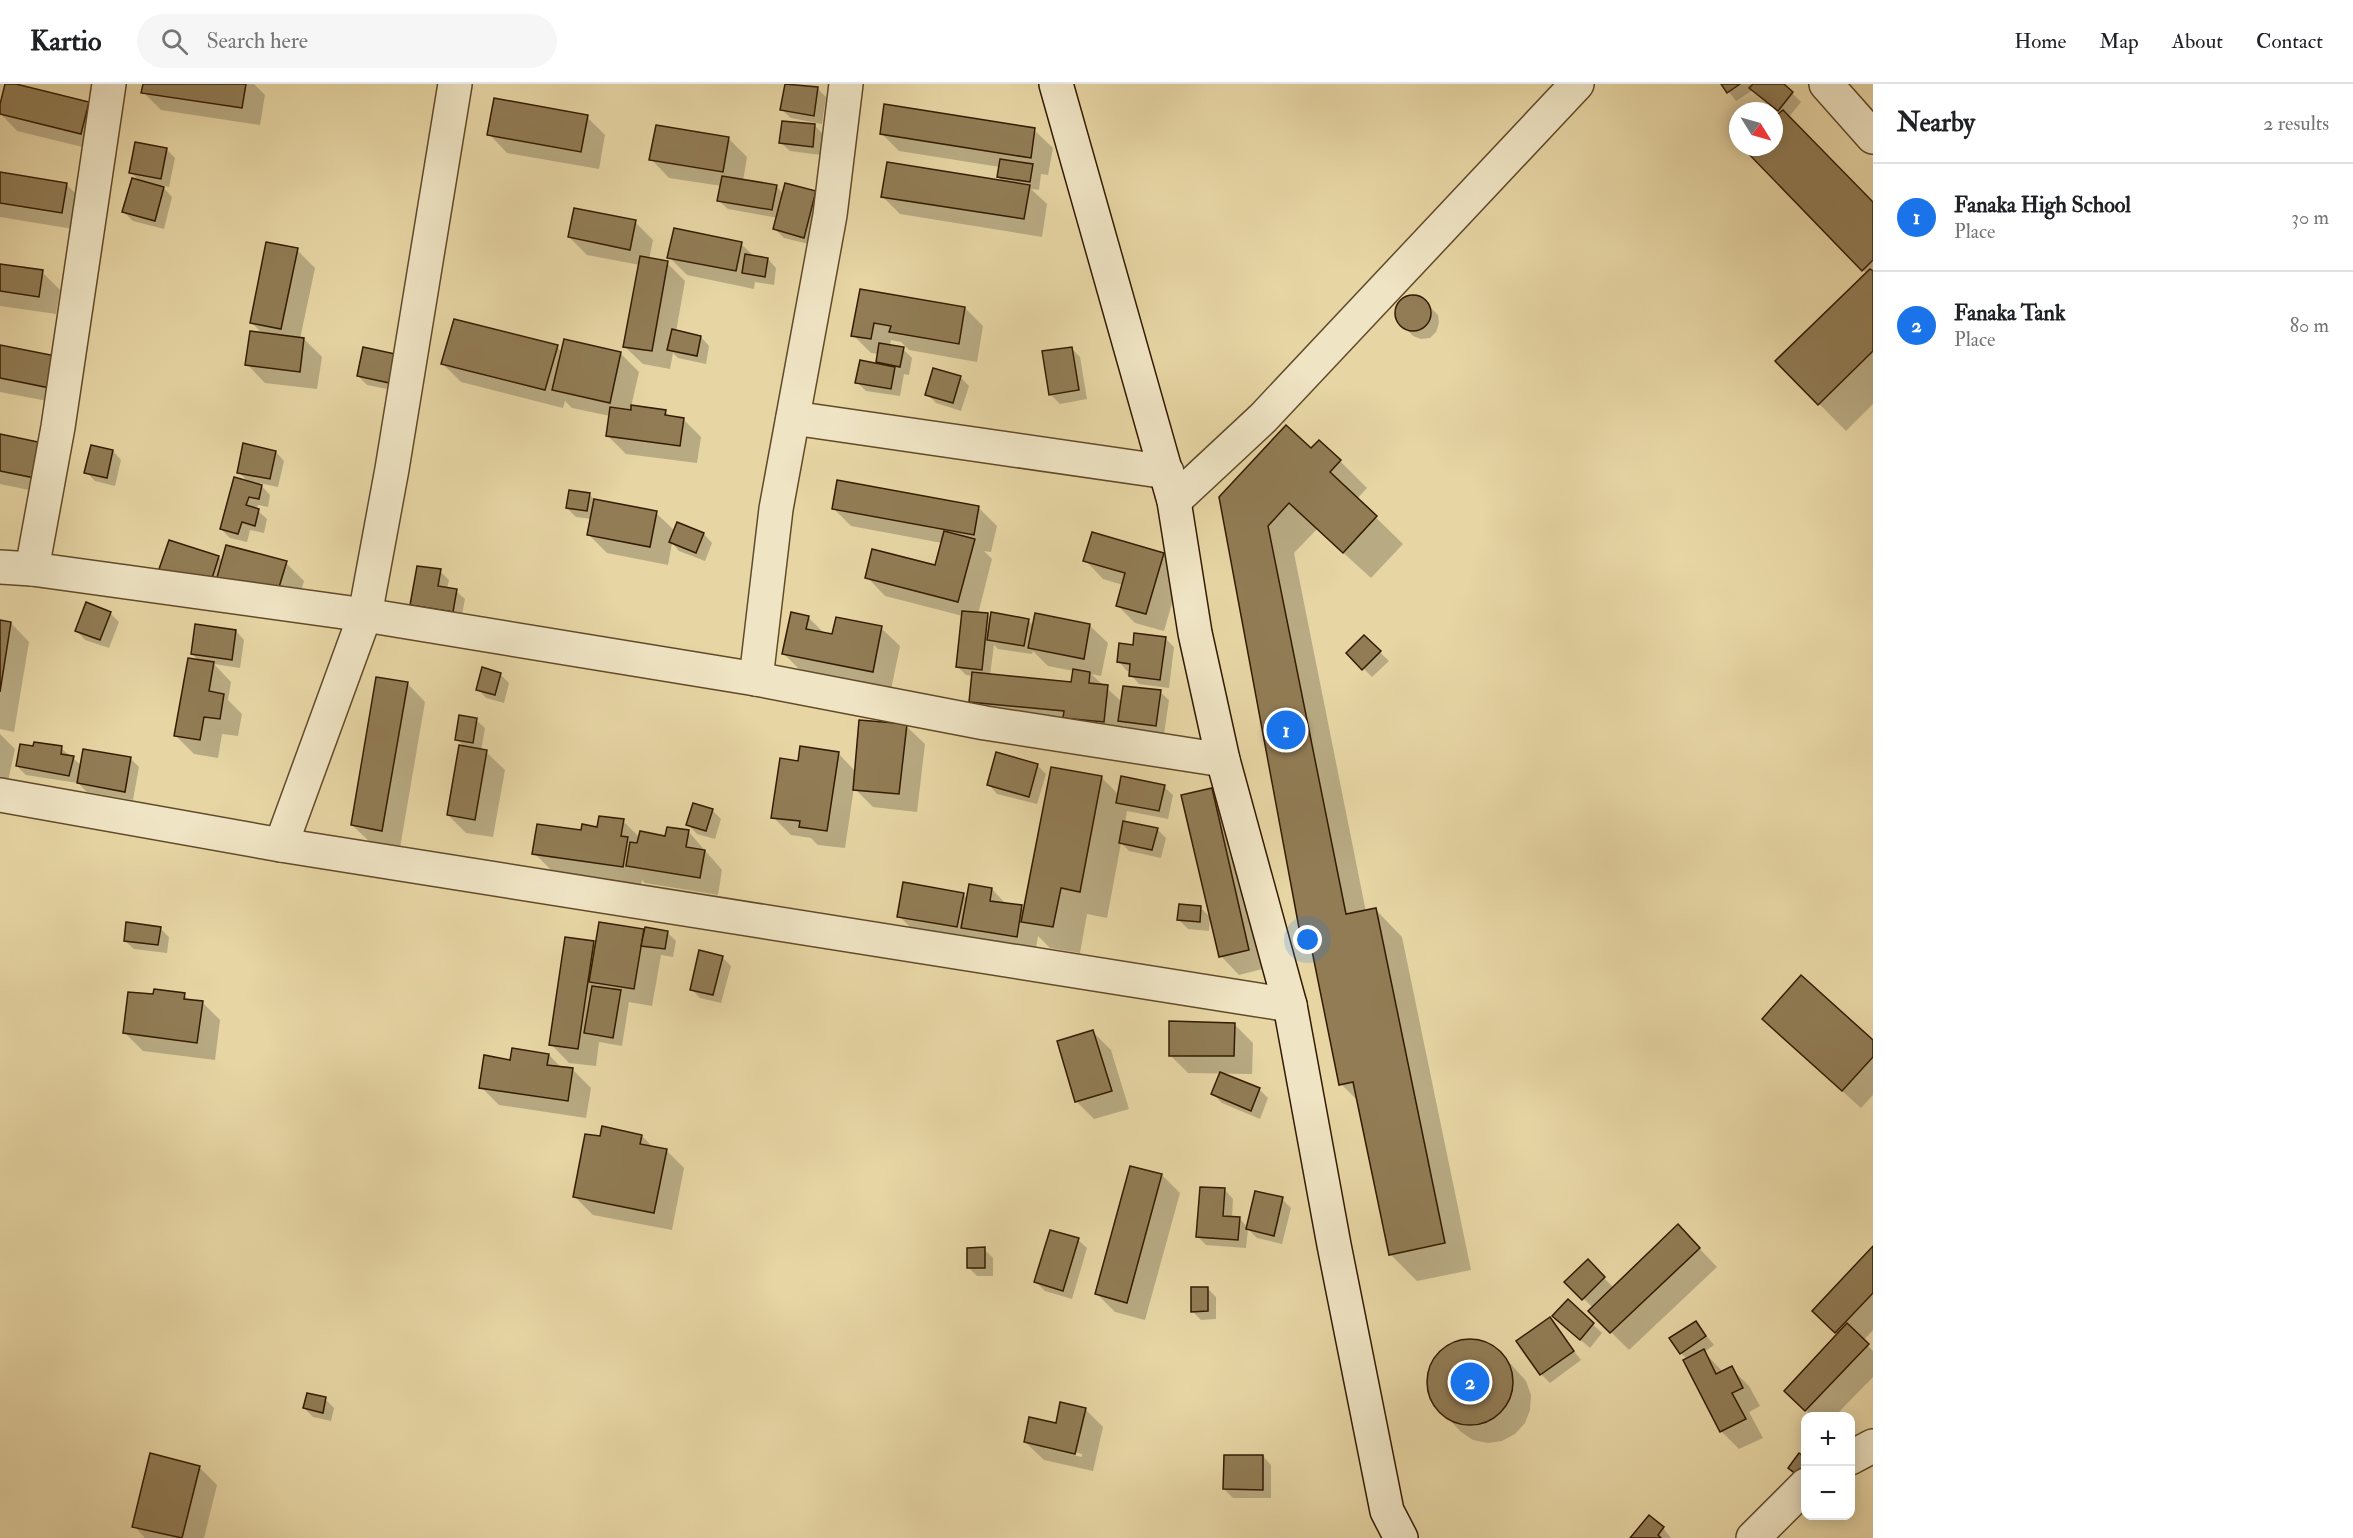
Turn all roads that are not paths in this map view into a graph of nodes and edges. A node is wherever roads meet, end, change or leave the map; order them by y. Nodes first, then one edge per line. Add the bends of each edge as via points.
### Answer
1 (109, 84) edge
2 (455, 84) edge
3 (846, 84) edge
4 (1056, 84) edge
5 (1577, 84) edge
6 (1826, 84) edge
7 (1873, 137) edge
8 (793, 418) junction
9 (1171, 486) junction
10 (0, 567) edge
11 (32, 569) junction
12 (365, 615) junction
13 (756, 680) junction
14 (1222, 760) junction
15 (0, 795) edge
16 (281, 845) junction
17 (1290, 1005) junction
18 (1873, 1446) edge
19 (1855, 1456) edge
20 (1801, 1490) edge
21 (1401, 1538) edge
22 (1753, 1538) edge

1 - 11 street via 58,427
2 - 12 street
3 - 8 street via 830,214
4 - 9 street
5 - 9 street via 1263,418
6 - 7 street
8 - 9 street
8 - 13 street via 776,509
9 - 14 street
10 - 11 street
11 - 12 street
12 - 13 street
12 - 16 street
13 - 14 street via 986,723
14 - 17 street
15 - 16 street
16 - 17 street
17 - 21 street via 1387,1511
18 - 19 street
20 - 22 street

